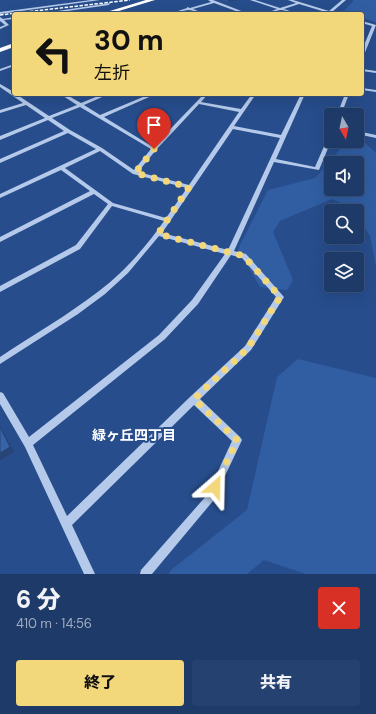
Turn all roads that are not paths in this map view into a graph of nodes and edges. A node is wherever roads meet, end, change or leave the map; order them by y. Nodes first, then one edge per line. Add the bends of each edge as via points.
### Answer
1 (49, 0) edge
2 (98, 0) edge
3 (152, 0) edge
4 (209, 0) edge
5 (252, 0) edge
6 (290, 0) edge
7 (336, 0) edge
8 (343, 1) edge
9 (213, 2) junction
10 (298, 2) junction
11 (109, 4) dead end
12 (53, 6) junction
13 (188, 8) junction
14 (279, 9) junction
15 (54, 12) edge
16 (111, 12) edge
17 (176, 12) edge
18 (198, 12) edge
19 (242, 12) edge
20 (271, 12) edge
21 (289, 12) edge
22 (330, 12) joint
23 (0, 13) edge
24 (12, 18) edge
25 (0, 19) edge
26 (364, 23) edge
27 (375, 26) edge
28 (0, 28) edge
29 (12, 39) edge
30 (0, 45) edge
31 (12, 46) edge
32 (0, 50) edge
33 (364, 50) edge
34 (12, 66) edge
35 (0, 70) edge
36 (364, 70) edge
37 (376, 72) edge
38 (2, 88) edge
39 (364, 88) edge
40 (376, 91) edge
41 (12, 94) edge
42 (15, 96) edge
43 (65, 96) edge
44 (102, 96) edge
45 (149, 96) edge
46 (204, 96) edge
47 (253, 96) edge
48 (303, 96) edge
49 (346, 96) edge
50 (26, 103) junction
51 (198, 103) junction
52 (81, 105) junction
53 (342, 108) edge
54 (0, 112) edge
55 (242, 112) junction
56 (99, 117) junction
57 (50, 118) junction
58 (231, 127) junction
59 (68, 131) junction
60 (364, 133) edge
61 (376, 135) edge
62 (284, 137) junction
63 (0, 138) edge
64 (326, 148) edge
65 (100, 149) junction
66 (154, 149) junction
67 (0, 160) edge
68 (273, 160) junction
69 (62, 168) junction
70 (135, 173) junction
71 (189, 187) junction
72 (93, 192) junction
73 (0, 196) edge
74 (111, 204) junction
75 (166, 220) junction
76 (158, 234) junction
77 (0, 240) edge
78 (230, 252) junction
79 (0, 289) edge
80 (0, 360) edge
81 (0, 396) edge
82 (194, 399) junction
83 (28, 444) junction
84 (66, 524) junction
85 (90, 574) edge
86 (145, 574) edge

1 - 12 street
2 - 12 street
3 - 16 highway
4 - 9 street
5 - 14 street
6 - 10 street
7 - 8 street
8 - 22 street
9 - 13 street
9 - 19 street
10 - 14 street
10 - 22 street
11 - 15 street
12 - 23 street
13 - 17 street
13 - 18 street
14 - 20 street
14 - 21 street
24 - 25 street
25 - 28 street via 7,24
26 - 27 street
27 - 33 street
29 - 30 highway
31 - 32 highway
34 - 35 street
36 - 37 street
38 - 41 street
39 - 40 street
42 - 50 street
43 - 52 street
44 - 52 street
45 - 56 street
46 - 51 street
47 - 55 street
48 - 62 street
49 - 53 street
50 - 54 street
50 - 57 street
51 - 55 street
51 - 66 street
52 - 56 street
52 - 57 street
55 - 58 street
56 - 66 street
57 - 59 street
57 - 63 street
58 - 62 street
58 - 71 street
59 - 65 street
59 - 67 street
60 - 61 street
62 - 68 street
64 - 68 street via 317,169
65 - 69 street
65 - 70 street
66 - 70 street
68 - 78 street
69 - 72 street
69 - 73 street
70 - 71 street
71 - 75 street
72 - 74 street
72 - 77 street
74 - 75 street
74 - 79 street via 78,247
75 - 76 street
76 - 78 street
76 - 80 street via 126,271 103,292
78 - 82 street via 244,256 280,297 248,348
78 - 83 street via 196,302 162,337
81 - 83 street
82 - 84 street
82 - 86 street via 237,440 210,498
83 - 84 street
84 - 85 street

